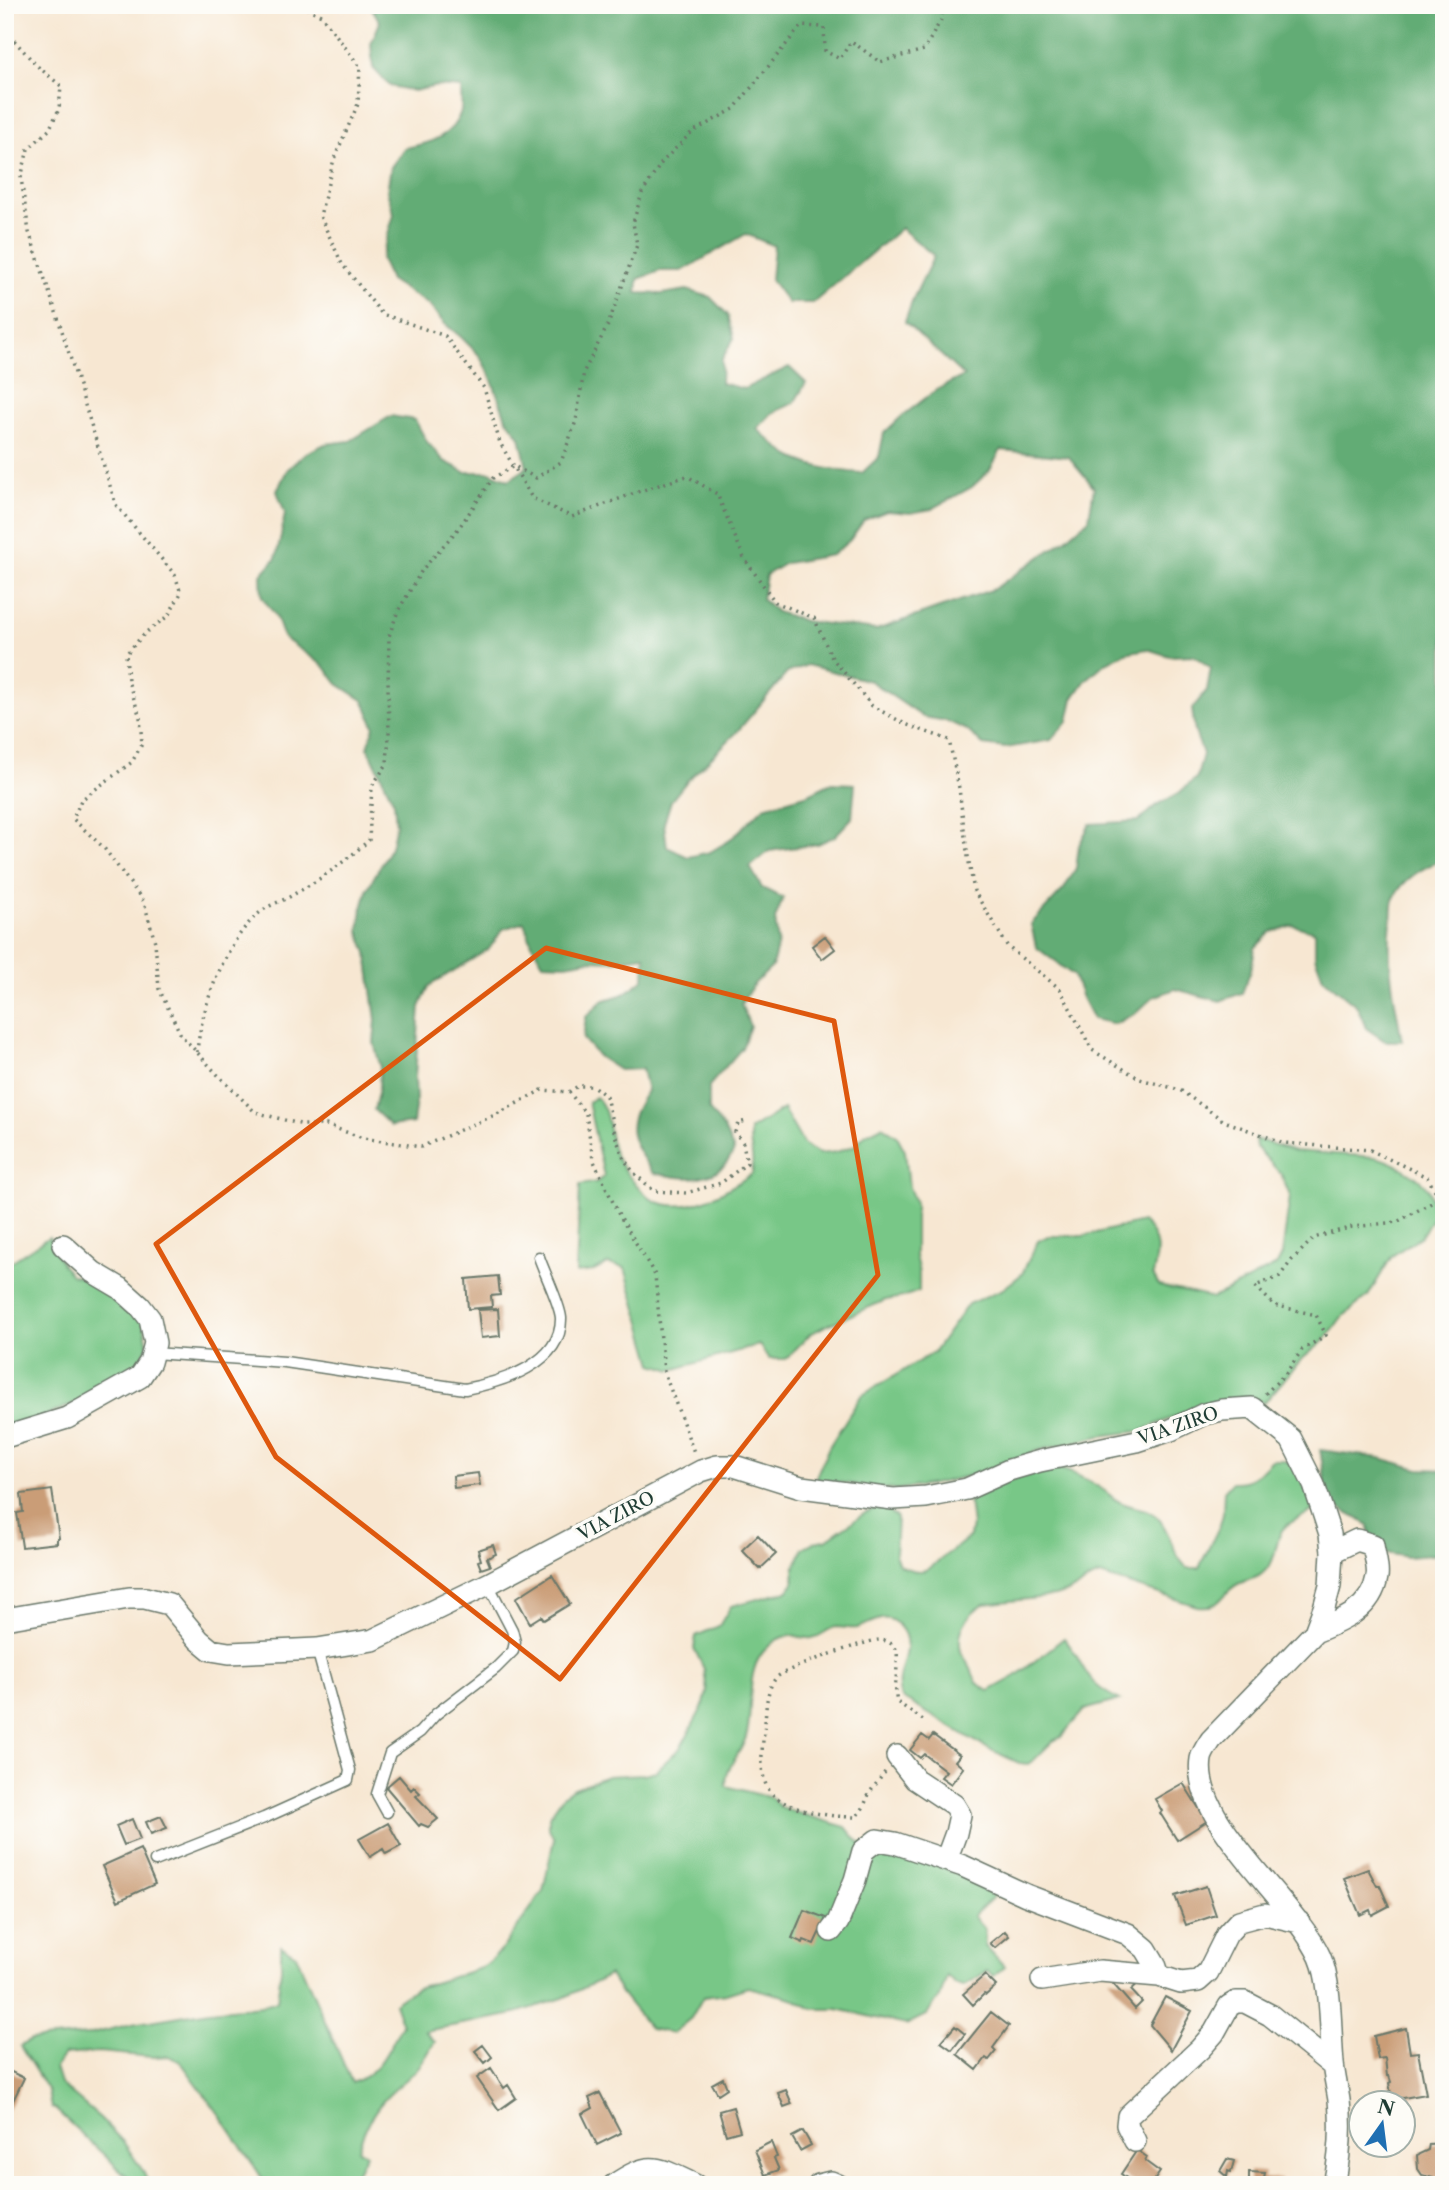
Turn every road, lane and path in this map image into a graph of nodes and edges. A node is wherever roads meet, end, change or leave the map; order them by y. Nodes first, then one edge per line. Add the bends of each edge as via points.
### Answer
1 (300, 5) edge
2 (944, 5) edge
3 (5, 30) edge
4 (514, 466) junction
5 (197, 1052) junction
6 (569, 1092) junction
7 (747, 1121) dead end
8 (63, 1245) dead end
9 (539, 1257) dead end
10 (153, 1353) junction
11 (1252, 1408) junction
12 (5, 1437) edge
13 (701, 1471) junction
14 (1332, 1552) junction
15 (488, 1584) junction
16 (5, 1619) edge
17 (1315, 1632) junction
18 (317, 1649) junction
19 (926, 1722) dead end
20 (897, 1756) joint
21 (387, 1812) dead end
22 (946, 1860) junction
23 (155, 1861) dead end
24 (1273, 1891) junction
25 (1265, 1914) junction
26 (1299, 1922) junction
27 (831, 1931) dead end
28 (1159, 1976) junction
29 (1042, 1980) dead end
30 (1333, 2066) junction
31 (1135, 2141) dead end
32 (614, 2185) edge
33 (695, 2185) edge
34 (819, 2185) edge
35 (838, 2185) edge
36 (1334, 2185) edge

1 - 4 path via 321,15 360,67 358,104 334,159 320,216 342,264 382,314 445,336 484,388 499,443
2 - 4 path via 942,20 924,50 880,62 851,41 840,59 825,51 824,27 802,26 734,109 692,132 662,162 642,193 633,223 637,245 608,325 584,371 576,421 561,463 536,478
3 - 5 path via 61,86 59,109 49,130 28,149 21,178 29,232 116,505 175,575 181,593 168,616 126,654 142,744 132,762 81,800 73,819 104,848 144,902 155,942 159,989 181,1035
4 - 5 path via 493,478 422,570 398,611 390,636 387,764 372,786 369,840 348,860 263,911 232,943 206,1006
4 - 11 path via 532,498 572,517 687,476 717,494 744,558 775,602 814,618 832,658 872,706 949,740 974,891 1008,947 1060,989 1092,1050 1140,1079 1180,1090 1224,1121 1284,1143 1370,1150 1427,1177 1440,1198 1397,1222 1352,1227 1314,1238 1279,1276 1255,1286 1274,1305 1316,1315 1326,1335 1302,1350
5 - 6 path via 255,1112 421,1147 542,1090
6 - 7 path via 578,1086 593,1086 606,1096 624,1158 654,1191 686,1193 721,1182 747,1163 735,1132 738,1123
6 - 13 path via 586,1114 593,1159 618,1213 655,1275 664,1372
8 - 10 street via 140,1306 150,1319
9 - 10 lane via 561,1315 559,1332 534,1365 485,1385 465,1389 285,1362
10 - 12 street via 140,1377 125,1386 66,1418
11 - 13 street, VIA ZIRO via 1203,1415 1137,1441 1040,1461 967,1489 926,1497 894,1499 801,1487 734,1466
11 - 14 street via 1291,1439 1300,1454 1330,1534
13 - 15 street, VIA ZIRO
14 - 17 street via 1330,1586
14 - 17 street via 1357,1540 1373,1545 1378,1575 1371,1596 1350,1618
15 - 18 street, VIA ZIRO via 373,1640
15 - 21 lane via 512,1630 513,1651 390,1753 377,1794
16 - 18 street, VIA ZIRO via 145,1598 169,1604 211,1650
17 - 24 street via 1211,1740 1201,1757 1205,1792 1224,1830
18 - 23 lane via 350,1770 348,1780
19 - 20 path via 897,1702 897,1654 886,1641 787,1671 771,1686 762,1762 765,1784 786,1804 856,1817
20 - 22 street via 915,1779 954,1805 960,1815
22 - 27 street via 877,1840 863,1851
22 - 28 street via 1128,1934 1146,1949
24 - 25 street
24 - 26 street
25 - 26 street
25 - 28 street via 1232,1927 1208,1972 1198,1981 1181,1983
26 - 30 street via 1321,1960
28 - 29 street via 1100,1971
30 - 31 street via 1270,2015 1236,2002 1200,2049 1128,2116
30 - 36 street via 1340,2135
32 - 33 street via 647,2168
34 - 35 street

